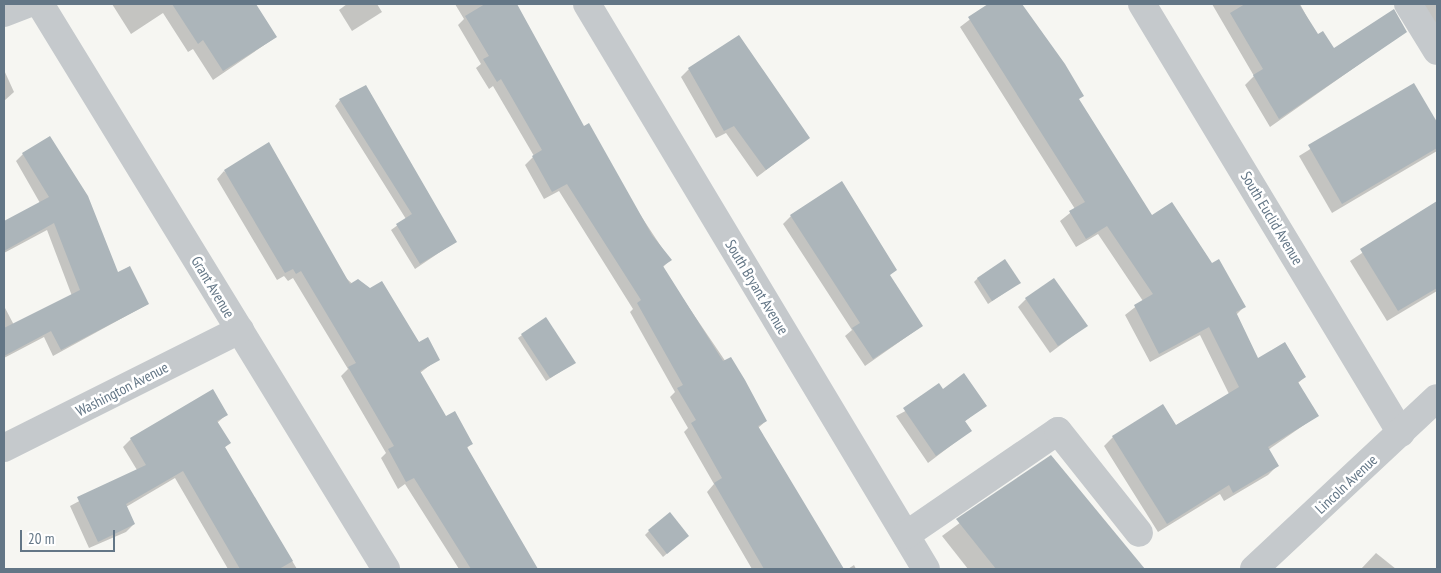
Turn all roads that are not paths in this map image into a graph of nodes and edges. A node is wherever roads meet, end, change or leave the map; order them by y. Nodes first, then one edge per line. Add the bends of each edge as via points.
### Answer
1 (27, 4) edge
2 (40, 4) edge
3 (587, 4) edge
4 (1142, 4) edge
5 (1408, 4) edge
6 (4, 13) edge
7 (1437, 51) edge
8 (240, 330) junction
9 (1437, 398) edge
10 (1402, 433) junction
11 (4, 448) edge
12 (1139, 534) dead end
13 (906, 535) junction
14 (386, 569) edge
15 (926, 569) edge
16 (1254, 569) edge

1 - 6 street
2 - 8 street, Grant Avenue
3 - 13 street, South Bryant Avenue
4 - 10 street, South Euclid Avenue
5 - 7 street
8 - 11 street, Washington Avenue
8 - 14 street, Grant Avenue
9 - 10 street, Lincoln Avenue
10 - 16 street, Lincoln Avenue
12 - 13 street via 1058,432
13 - 15 street, South Bryant Avenue

